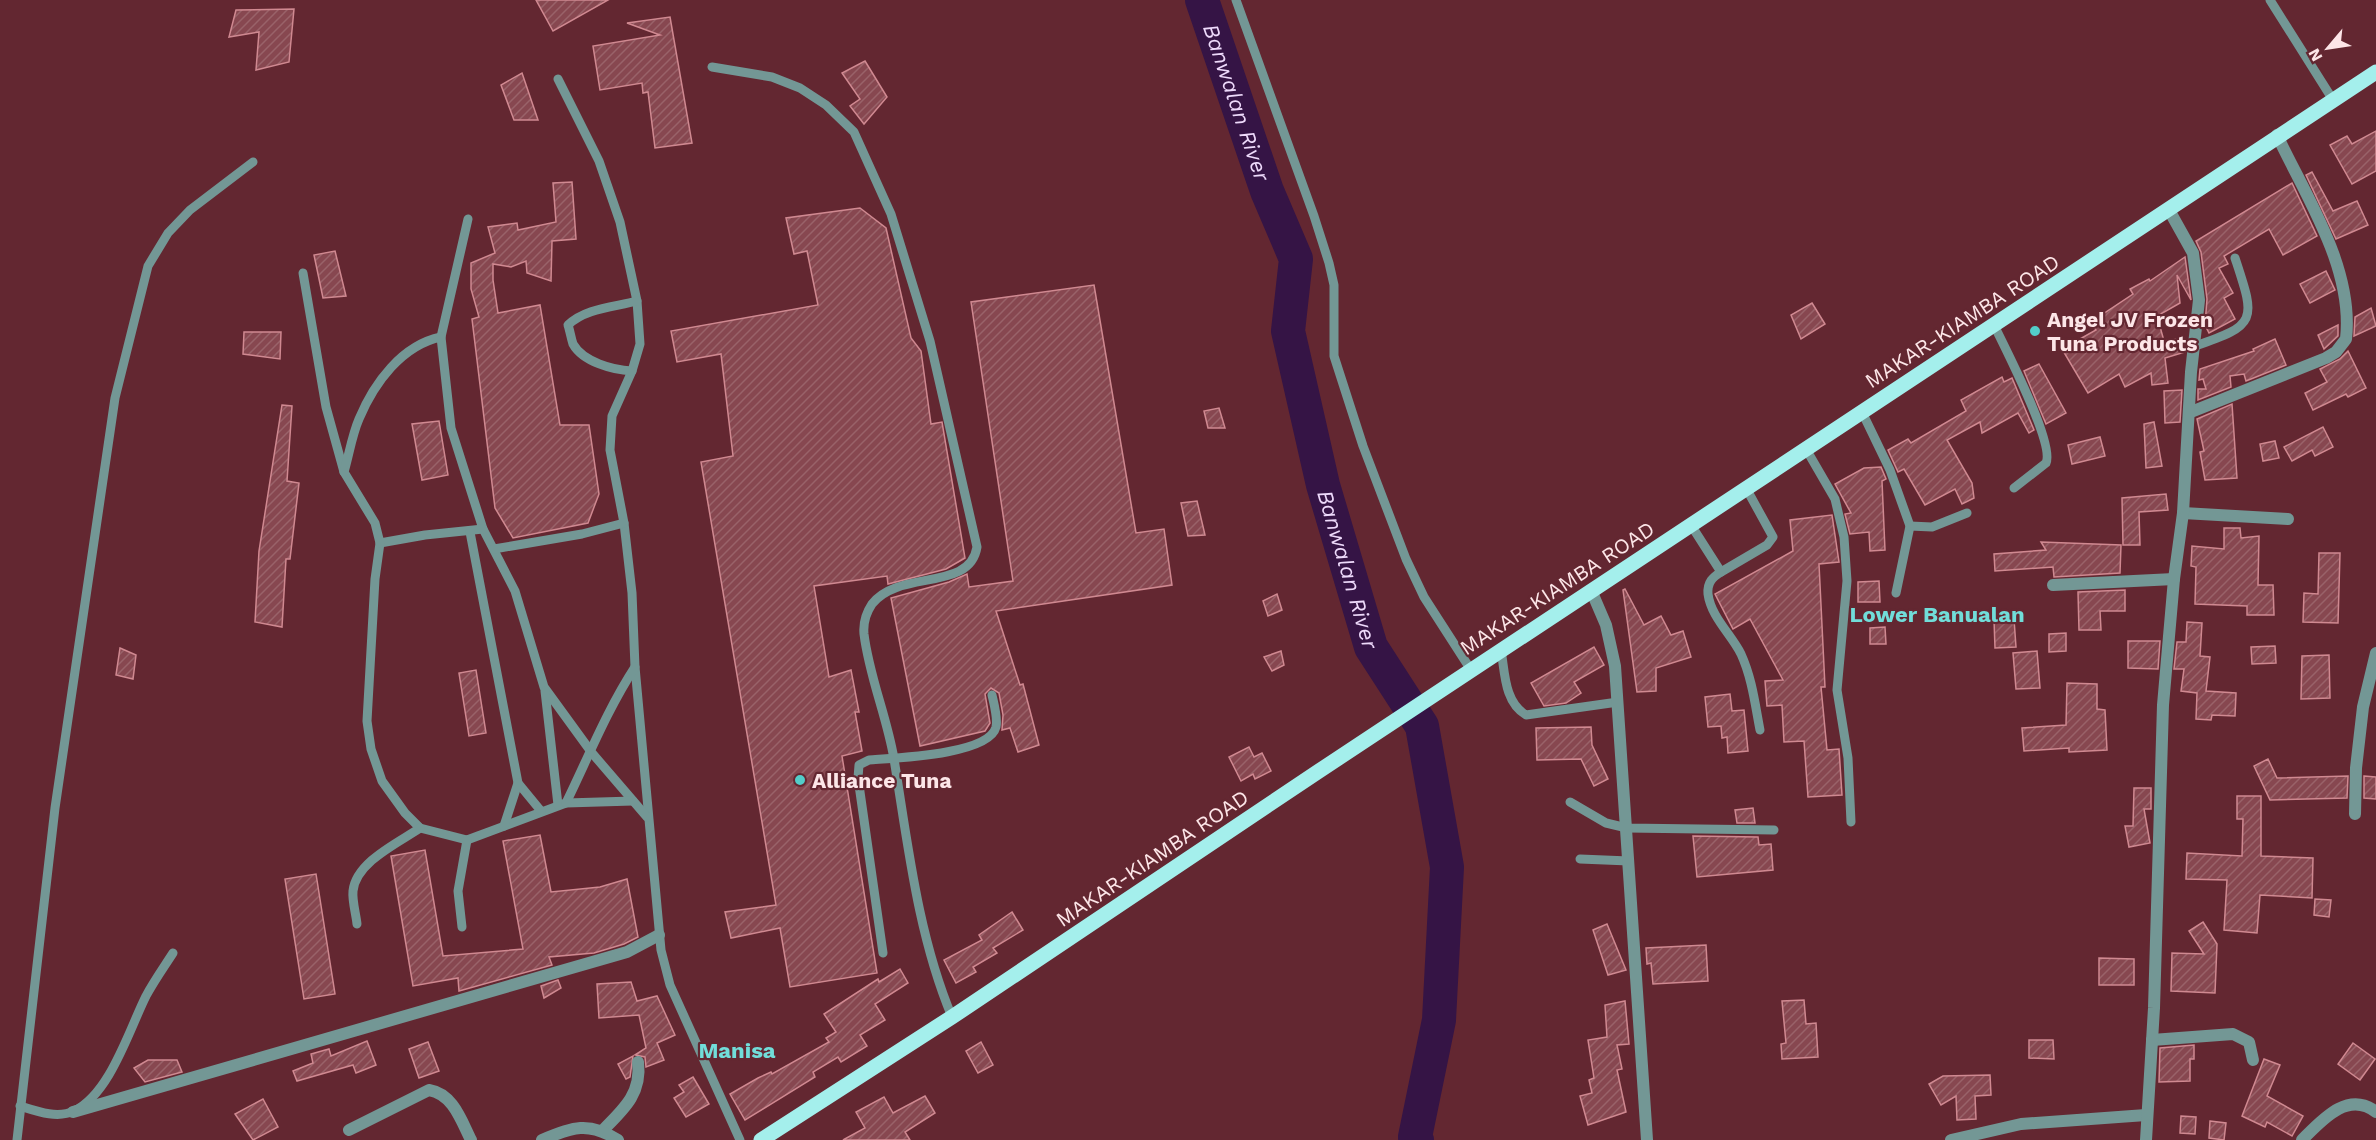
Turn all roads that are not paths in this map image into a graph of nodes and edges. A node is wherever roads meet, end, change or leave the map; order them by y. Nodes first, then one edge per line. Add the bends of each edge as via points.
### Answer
1 (1236, 0) edge
2 (2270, 0) edge
3 (712, 67) dead end
4 (2375, 77) edge
5 (558, 78) dead end
6 (2333, 100) junction
7 (2277, 135) junction
8 (253, 162) dead end
9 (2169, 210) junction
10 (468, 219) dead end
11 (2235, 258) dead end
12 (303, 273) dead end
13 (637, 301) junction
14 (1994, 325) junction
15 (441, 337) junction
16 (2195, 346) junction
17 (632, 371) junction
18 (1862, 412) junction
19 (2191, 412) junction
20 (1806, 449) junction
21 (344, 472) junction
22 (1746, 488) junction
23 (2014, 488) dead end
24 (1967, 513) dead end
25 (2183, 513) junction
26 (2288, 519) dead end
27 (624, 523) junction
28 (1691, 525) junction
29 (1910, 526) junction
30 (483, 529) junction
31 (470, 532) junction
32 (380, 543) junction
33 (494, 549) junction
34 (1721, 572) junction
35 (2174, 579) junction
36 (2053, 585) dead end
37 (1591, 590) junction
38 (1896, 593) dead end
39 (1501, 650) junction
40 (2376, 654) edge
41 (634, 668) junction
42 (1465, 674) junction
43 (544, 687) junction
44 (992, 695) dead end
45 (1618, 702) junction
46 (1760, 730) dead end
47 (592, 753) junction
48 (894, 758) junction
49 (518, 783) junction
50 (633, 801) junction
51 (1570, 802) dead end
52 (562, 804) junction
53 (541, 811) junction
54 (2355, 814) dead end
55 (647, 817) junction
56 (1851, 822) dead end
57 (504, 826) junction
58 (420, 828) junction
59 (1627, 828) junction
60 (1774, 830) dead end
61 (467, 840) junction
62 (1580, 859) dead end
63 (1629, 861) junction
64 (357, 924) dead end
65 (462, 927) dead end
66 (659, 935) junction
67 (173, 953) dead end
68 (883, 953) dead end
69 (952, 1017) junction
70 (2152, 1040) junction
71 (2253, 1060) dead end
72 (638, 1062) dead end
73 (20, 1106) junction
74 (73, 1112) junction
75 (2376, 1112) edge
76 (2146, 1115) junction
77 (349, 1130) dead end
78 (603, 1130) junction
79 (17, 1140) edge
80 (471, 1140) edge
81 (542, 1140) edge
82 (618, 1140) edge
83 (740, 1140) edge
84 (761, 1140) edge
85 (1647, 1140) edge
86 (1951, 1140) edge
87 (2146, 1140) edge
88 (2302, 1140) edge

1 - 42 lane via 1329,263 1334,285 1334,356 1364,446 1406,559
2 - 6 lane
3 - 48 lane via 772,78 800,88 826,105 854,132 891,214 930,341 977,547 975,558 964,571 894,588 880,596 867,613 864,635
4 - 6 main road, MAKAR-KIAMBA ROAD
5 - 13 lane via 599,161 621,222
6 - 7 main road, MAKAR-KIAMBA ROAD
7 - 9 main road, MAKAR-KIAMBA ROAD
7 - 19 street via 2333,254 2343,290 2346,339 2326,358
8 - 73 lane via 190,210 163,241 148,266 120,376 55,808
9 - 14 main road, MAKAR-KIAMBA ROAD
9 - 16 street via 2193,254 2197,274
10 - 15 lane
11 - 16 lane via 2249,300 2246,321 2225,336
12 - 21 lane via 326,407
13 - 17 lane via 640,344
13 - 17 lane via 587,313 568,325 574,345 586,357 617,370
14 - 18 main road, MAKAR-KIAMBA ROAD
14 - 23 lane via 2048,450 2046,463
15 - 21 lane via 406,352 373,393 358,419
15 - 30 lane via 451,428
16 - 19 street
17 - 27 lane via 609,431
18 - 20 main road, MAKAR-KIAMBA ROAD
18 - 29 lane via 1890,470
19 - 25 street
20 - 22 main road, MAKAR-KIAMBA ROAD
20 - 56 lane via 1834,499 1844,537 1847,581 1837,690 1848,758
21 - 32 lane via 375,523
22 - 28 main road, MAKAR-KIAMBA ROAD
22 - 34 lane via 1773,537 1767,545
24 - 29 lane via 1932,527
25 - 26 street
25 - 35 street
27 - 33 lane
27 - 41 lane via 632,593
28 - 34 lane
28 - 37 main road, MAKAR-KIAMBA ROAD
29 - 38 lane
30 - 31 lane
30 - 33 lane
31 - 32 lane
31 - 49 lane
32 - 58 lane via 369,672 371,749 382,781
33 - 43 lane via 514,591
34 - 46 lane via 1709,585 1710,602 1747,669
35 - 36 street
35 - 70 street via 2163,705
37 - 39 main road, MAKAR-KIAMBA ROAD
37 - 45 street via 1611,642
39 - 42 main road, MAKAR-KIAMBA ROAD
39 - 45 lane via 1514,705 1526,715
40 - 54 street via 2363,707
41 - 47 lane via 614,699
41 - 55 lane
42 - 69 main road, MAKAR-KIAMBA ROAD
43 - 47 lane
43 - 52 lane
44 - 48 lane via 997,726 988,739 954,750
45 - 59 street
47 - 50 lane
47 - 52 lane
48 - 68 lane via 864,761 858,769
48 - 69 lane via 935,976
49 - 53 lane
49 - 57 lane
50 - 52 lane
50 - 55 lane
51 - 59 lane via 1606,823
52 - 53 lane
53 - 57 lane
55 - 66 lane
57 - 61 lane
58 - 61 lane
58 - 64 lane via 358,874 353,891
59 - 60 lane
59 - 63 street
61 - 65 lane via 458,891
62 - 63 lane
63 - 85 street
66 - 74 street via 627,952
66 - 83 lane via 670,985
67 - 74 lane via 148,993 104,1083 89,1102
69 - 84 main road, MAKAR-KIAMBA ROAD
70 - 71 street via 2233,1034 2249,1042
70 - 76 street
72 - 78 street via 640,1076 633,1097
73 - 74 lane via 54,1114
73 - 79 lane
75 - 88 street via 2362,1102 2353,1103 2319,1123
76 - 86 street via 2021,1124
76 - 87 street
77 - 80 street via 429,1090 450,1101
78 - 81 street via 572,1130
78 - 82 street

